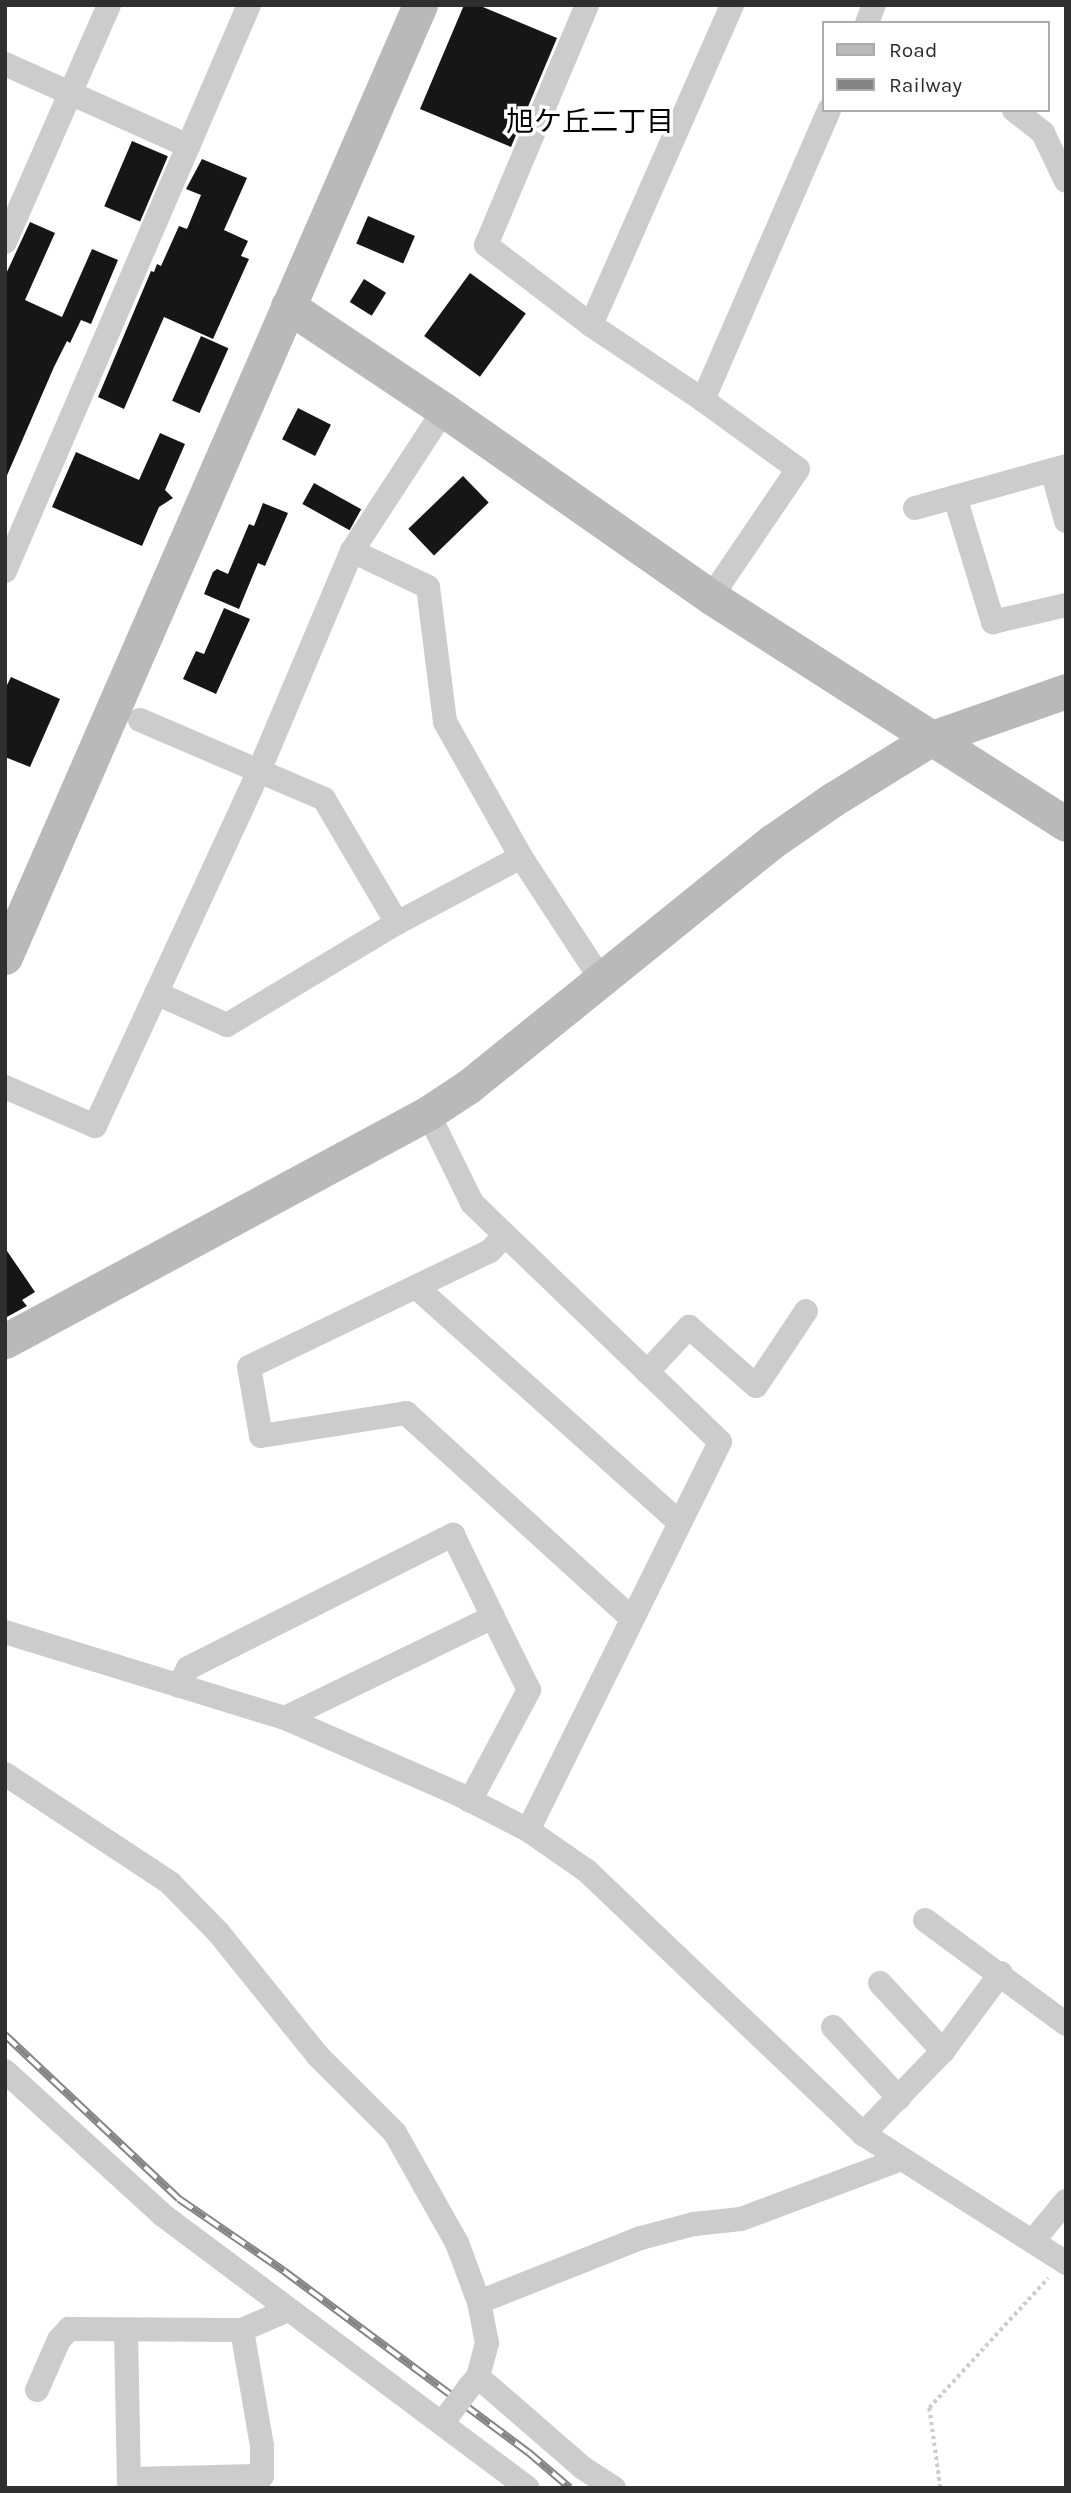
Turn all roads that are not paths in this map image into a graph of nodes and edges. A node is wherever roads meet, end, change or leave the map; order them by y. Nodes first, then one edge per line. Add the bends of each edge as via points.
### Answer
1 (109, 5) edge
2 (249, 5) edge
3 (419, 5) edge
4 (587, 5) edge
5 (732, 5) edge
6 (5, 64) edge
7 (70, 94) junction
8 (828, 112) edge
9 (1018, 112) edge
10 (1055, 129) edge
11 (188, 146) junction
12 (1066, 181) edge
13 (5, 242) edge
14 (288, 306) junction
15 (591, 325) junction
16 (703, 400) junction
17 (444, 410) junction
18 (1059, 468) edge
19 (955, 497) junction
20 (915, 508) dead end
21 (1066, 521) edge
22 (352, 551) junction
23 (5, 571) edge
24 (711, 597) junction
25 (1066, 605) edge
26 (1066, 691) edge
27 (140, 720) dead end
28 (932, 738) junction
29 (259, 771) junction
30 (1066, 824) edge
31 (521, 857) junction
32 (397, 923) junction
33 (5, 957) edge
34 (603, 981) junction
35 (156, 993) junction
36 (5, 1087) edge
37 (428, 1113) junction
38 (505, 1235) junction
39 (416, 1287) junction
40 (806, 1311) dead end
41 (5, 1341) edge
42 (647, 1372) junction
43 (678, 1521) junction
44 (493, 1618) junction
45 (631, 1618) junction
46 (5, 1632) edge
47 (180, 1686) junction
48 (285, 1718) junction
49 (5, 1774) edge
50 (470, 1801) junction
51 (528, 1830) junction
52 (925, 1920) dead end
53 (1001, 1973) junction
54 (880, 1983) dead end
55 (1066, 2024) edge
56 (833, 2027) dead end
57 (943, 2051) junction
58 (5, 2071) edge
59 (899, 2098) junction
60 (863, 2134) junction
61 (899, 2160) junction
62 (1066, 2201) edge
63 (1032, 2241) junction
64 (1065, 2262) edge
65 (479, 2302) junction
66 (288, 2310) junction
67 (126, 2330) junction
68 (242, 2330) junction
69 (473, 2382) junction
70 (37, 2390) dead end
71 (444, 2422) junction
72 (129, 2484) edge
73 (528, 2488) edge
74 (614, 2488) edge

1 - 7 street
2 - 11 street
3 - 14 street
4 - 15 street via 486,245
5 - 15 street
6 - 7 street
7 - 11 street
7 - 13 street
8 - 16 street
9 - 10 street
10 - 12 street
11 - 23 street
14 - 17 street
14 - 33 street
15 - 16 street
16 - 24 street via 798,469
17 - 22 street
17 - 24 street
18 - 19 street
18 - 21 street
19 - 20 street
19 - 25 street via 993,622
22 - 29 street
22 - 31 street via 428,587 446,722
24 - 28 street
26 - 28 street
27 - 29 street
28 - 30 street
28 - 34 street via 773,841
29 - 32 street via 324,799
29 - 35 street
31 - 32 street
31 - 34 street
32 - 35 street via 227,1026
34 - 37 street
35 - 36 street via 95,1126
37 - 38 street via 472,1203
37 - 41 street
38 - 39 street via 490,1251
38 - 42 street
39 - 43 street
39 - 45 street via 249,1367 261,1436 406,1413
40 - 42 street via 755,1386 689,1328
42 - 43 street via 720,1443
43 - 45 street
44 - 47 street via 453,1535 188,1668
44 - 48 street
44 - 50 street via 529,1690
45 - 51 street
46 - 47 street
47 - 48 street
48 - 50 street
49 - 65 street via 170,1882 218,1932 318,2056 395,2133 457,2243
50 - 51 street
51 - 60 street via 587,1871
52 - 53 street
53 - 55 street
53 - 57 street
54 - 57 street
56 - 59 street
57 - 59 street
58 - 66 street via 164,2216
59 - 60 street
60 - 61 street
61 - 63 street
61 - 65 street via 741,2218 641,2238
62 - 63 street
63 - 64 street
65 - 69 street via 487,2343
66 - 68 street
66 - 71 street
67 - 68 street
67 - 70 street via 69,2329 59,2340
67 - 72 street
68 - 72 street via 262,2446 262,2476
69 - 71 street, bridge
69 - 74 street
71 - 73 street

